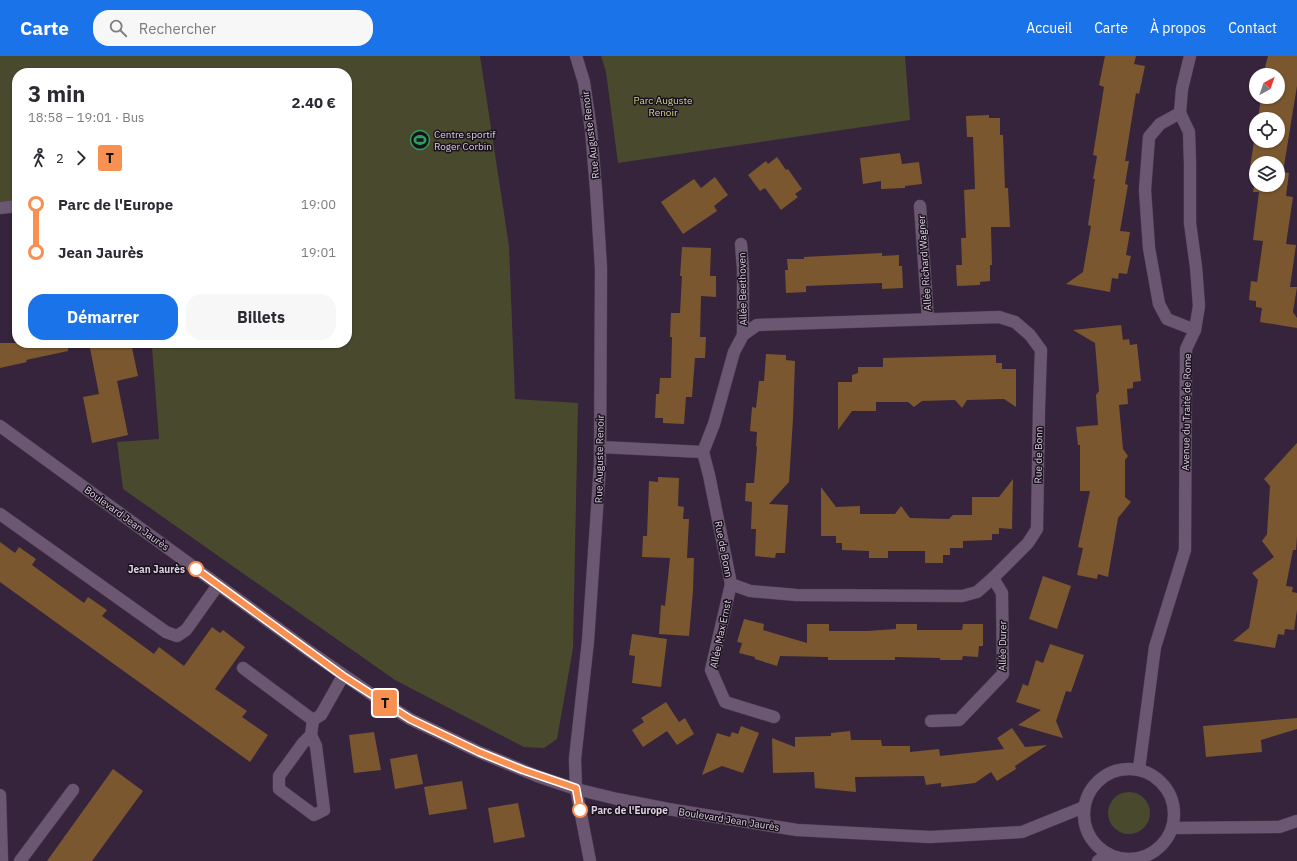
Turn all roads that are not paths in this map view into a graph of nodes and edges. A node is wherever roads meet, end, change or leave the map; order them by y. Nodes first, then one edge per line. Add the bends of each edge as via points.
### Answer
1 (576, 56) edge
2 (1190, 56) edge
3 (1180, 113) junction
4 (920, 206) dead end
5 (12, 207) edge
6 (0, 208) edge
7 (741, 244) dead end
8 (928, 319) junction
9 (1195, 330) junction
10 (743, 335) junction
11 (0, 426) edge
12 (600, 447) junction
13 (703, 452) junction
14 (0, 514) edge
15 (993, 578) junction
16 (731, 584) junction
17 (218, 585) junction
18 (243, 668) dead end
19 (343, 676) junction
20 (774, 717) dead end
21 (312, 720) junction
22 (931, 721) dead end
23 (311, 735) junction
24 (1140, 769) junction
25 (576, 788) junction
26 (72, 790) dead end
27 (0, 795) edge
28 (1084, 807) junction
29 (1297, 820) edge
30 (1173, 828) junction
31 (1109, 854) junction
32 (2, 861) edge
33 (20, 861) edge
34 (590, 861) edge
35 (1098, 861) edge

1 - 12 street, Rue Auguste Renoir via 584,82 596,189 600,268
2 - 3 street via 1182,89
3 - 9 street, Avenue du Traité de Rome via 1189,132 1190,223 1199,306
3 - 9 street via 1160,124 1149,137 1145,190 1149,248 1159,304 1167,319
4 - 8 street, Allée Richard Wagner
5 - 6 street
7 - 10 street, Allée Beethoven
8 - 10 street, Rue de Bonn via 757,326
8 - 15 street, Rue de Bonn via 998,317 1015,322 1030,335 1041,350 1037,529 1028,543
9 - 24 street, Avenue du Traité de Rome via 1186,349 1185,550 1155,647
10 - 13 street via 734,352 714,424
11 - 17 street, Boulevard Jean Jaurès
12 - 13 street
12 - 25 street, Rue Auguste Renoir via 588,641 575,759
13 - 16 street, Rue de Bonn
14 - 17 street via 166,632 177,636 186,630
15 - 16 street, Rue de Bonn via 977,592 962,596 796,595 750,591
15 - 22 street, Allée Durer via 1002,593 1003,674 959,720
16 - 20 street, Allée Max Ernst via 711,670 725,702
17 - 19 street, Boulevard Jean Jaurès
18 - 21 street
19 - 21 street via 321,715
19 - 25 street, Boulevard Jean Jaurès via 410,719 479,752
21 - 23 street
23 - 23 street via 316,746 324,810 314,815 279,789 279,776
24 - 28 street via 1125,768 1110,772 1098,781 1089,793
24 - 30 street via 1154,775 1165,785 1172,798 1175,813
25 - 28 street, Boulevard Jean Jaurès via 668,809 797,830 930,837 1022,832
25 - 34 street, Rue Auguste Renoir
26 - 33 street
27 - 32 street
28 - 31 street via 1084,821 1089,835
29 - 30 street via 1279,827
30 - 31 street via 1167,840 1147,856 1122,859
31 - 35 street

